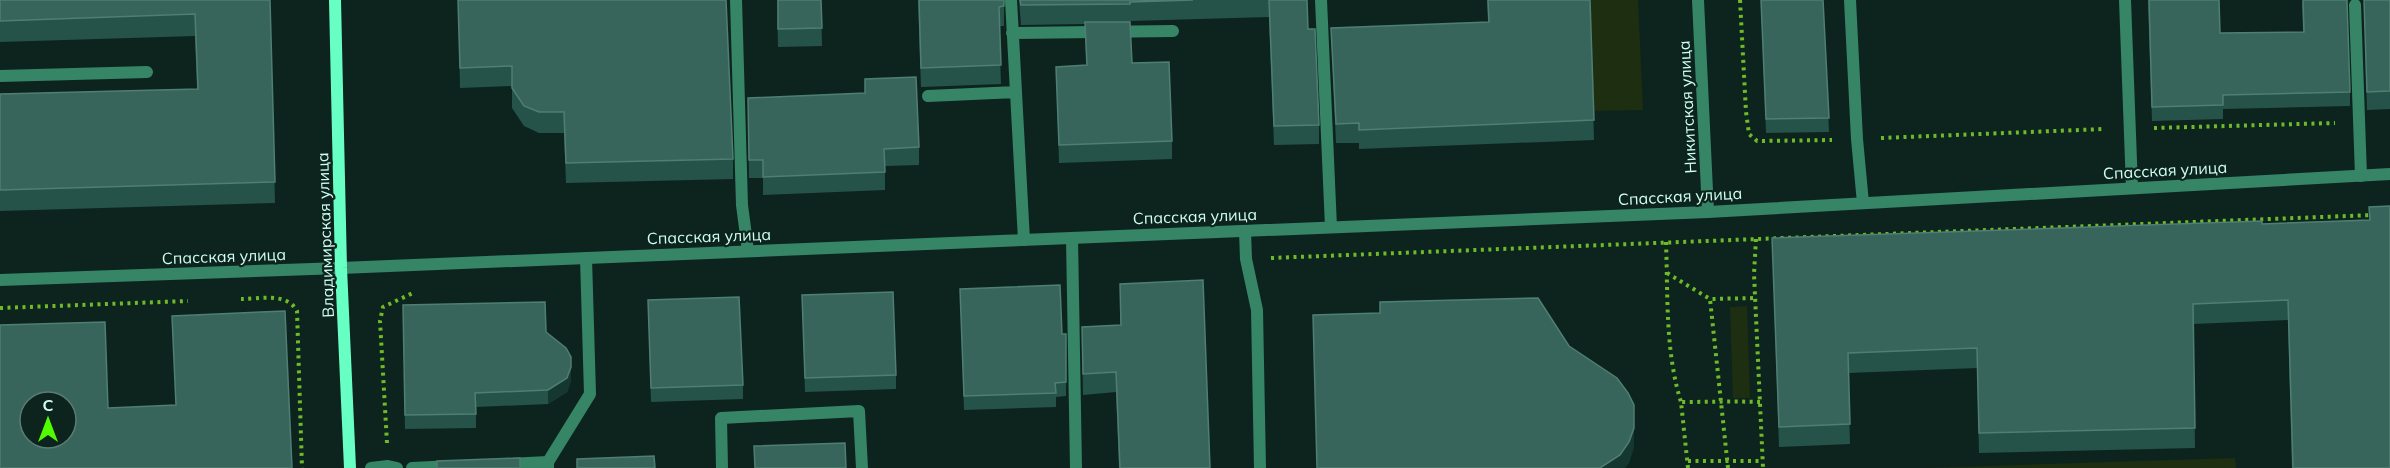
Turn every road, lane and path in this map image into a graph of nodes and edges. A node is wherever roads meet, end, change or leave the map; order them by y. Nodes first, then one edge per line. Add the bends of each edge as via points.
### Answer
1 (335, 0) edge
2 (736, 0) edge
3 (1011, 0) edge
4 (1321, 0) edge
5 (1698, 0) edge
6 (1740, 0) edge
7 (1850, 0) edge
8 (2125, 0) edge
9 (2355, 4) dead end
10 (1173, 31) dead end
11 (1012, 33) junction
12 (147, 72) dead end
13 (0, 76) edge
14 (1016, 92) junction
15 (928, 96) dead end
16 (2359, 122) junction
17 (2129, 128) junction
18 (1857, 139) junction
19 (2390, 174) edge
20 (2361, 176) junction
21 (2132, 188) junction
22 (1863, 203) junction
23 (1708, 212) junction
24 (2378, 214) edge
25 (1331, 227) junction
26 (1245, 231) junction
27 (1072, 238) junction
28 (1756, 239) junction
29 (1024, 240) junction
30 (1666, 242) junction
31 (748, 251) junction
32 (586, 258) junction
33 (1246, 259) junction
34 (342, 268) junction
35 (1667, 273) junction
36 (0, 280) edge
37 (416, 291) dead end
38 (1756, 298) junction
39 (1710, 299) junction
40 (235, 300) dead end
41 (189, 301) dead end
42 (0, 308) edge
43 (1722, 400) junction
44 (1682, 402) junction
45 (1760, 402) junction
46 (1688, 461) junction
47 (1727, 461) junction
48 (1763, 461) junction
49 (491, 464) edge
50 (469, 465) edge
51 (548, 465) edge
52 (392, 467) edge
53 (302, 468) edge
54 (350, 468) edge
55 (371, 468) edge
56 (412, 468) edge
57 (722, 468) edge
58 (862, 468) edge
59 (1076, 468) edge
60 (1260, 468) edge
61 (1688, 468) edge
62 (1728, 468) edge
63 (1763, 468) edge

1 - 34 main road, Владимирская улица
2 - 31 street via 742,205
3 - 11 street
4 - 25 street
5 - 23 street, Никитская улица
6 - 18 path via 1747,128 1753,139
7 - 18 street
8 - 17 street
9 - 16 street
10 - 11 street
11 - 14 street
12 - 13 street
14 - 15 street
14 - 29 street
16 - 17 path
16 - 20 street
17 - 18 path
17 - 21 street
18 - 22 street
19 - 20 street, Спасская улица
20 - 21 street, Спасская улица
21 - 22 street, Спасская улица
22 - 23 street, Спасская улица
23 - 25 street, Спасская улица
24 - 28 path
25 - 26 street, Спасская улица
26 - 27 street, Спасская улица
26 - 33 street
27 - 29 street, Спасская улица
27 - 59 street
28 - 30 path
28 - 38 path
29 - 31 street, Спасская улица
30 - 33 path
30 - 35 path
31 - 32 street, Спасская улица
32 - 34 street, Спасская улица
32 - 51 street via 590,394
33 - 60 street via 1257,310
34 - 36 street, Спасская улица
34 - 54 main road, Владимирская улица
35 - 39 path
35 - 44 path via 1671,356
37 - 52 path via 383,307 380,321
38 - 39 path
38 - 45 path
39 - 43 path
40 - 53 path via 279,298 294,305 297,311
41 - 42 path
43 - 44 path
43 - 45 path
43 - 47 path
44 - 46 path
45 - 48 path
46 - 47 path
46 - 61 path
47 - 48 path
47 - 62 path
48 - 63 path
49 - 51 street
50 - 56 street
52 - 55 street
57 - 58 street via 721,418 859,411

